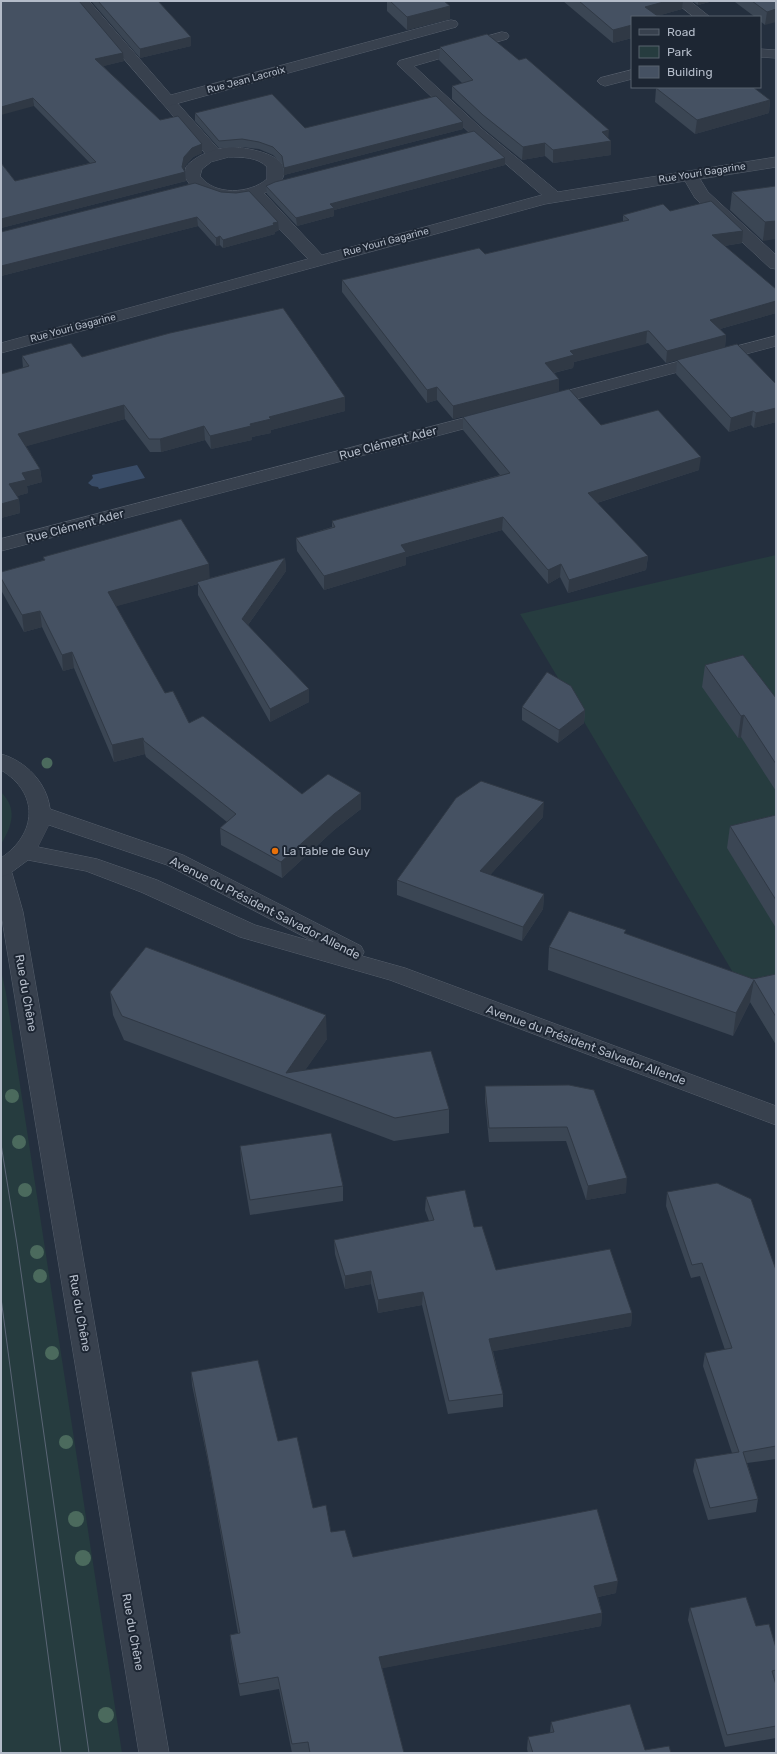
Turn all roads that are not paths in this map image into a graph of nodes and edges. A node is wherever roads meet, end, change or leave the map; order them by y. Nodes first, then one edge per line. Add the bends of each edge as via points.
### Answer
1 (81, 1) edge
2 (681, 1) edge
3 (702, 16) edge
4 (451, 24) edge
5 (502, 36) dead end
6 (761, 53) edge
7 (776, 54) edge
8 (631, 74) edge
9 (605, 81) dead end
10 (168, 101) junction
11 (477, 132) junction
12 (462, 136) edge
13 (215, 155) junction
14 (776, 162) edge
15 (690, 175) junction
16 (292, 179) edge
17 (269, 185) junction
18 (254, 192) junction
19 (554, 197) junction
20 (319, 261) junction
21 (776, 264) edge
22 (776, 341) edge
23 (1, 348) edge
24 (530, 406) edge
25 (507, 412) edge
26 (1, 545) edge
27 (1, 761) edge
28 (41, 814) junction
29 (22, 852) junction
30 (1, 869) edge
31 (1, 873) edge
32 (397, 974) junction
33 (776, 1116) edge
34 (154, 1753) edge

1 - 10 street
2 - 3 street
4 - 10 street, Rue Jean Lacroix
5 - 11 street via 404,64
6 - 7 street
8 - 9 street
10 - 13 street
11 - 12 street
11 - 19 street
13 - 17 street via 242,152 266,158 276,171 275,178
13 - 18 street via 196,165 192,172 190,187 229,195
14 - 15 street, Rue Youri Gagarine
15 - 19 street, Rue Youri Gagarine
15 - 21 street via 701,195
16 - 17 street
17 - 18 street
18 - 20 street
19 - 20 street, Rue Youri Gagarine
20 - 23 street, Rue Youri Gagarine
22 - 24 street
25 - 26 street, Rue Clément Ader
27 - 28 street via 14,767 29,780 38,796
28 - 29 street via 36,834
28 - 32 street, Avenue du Président Salvador Allende via 175,860
29 - 30 street
29 - 32 street, Avenue du Président Salvador Allende via 89,864 149,886 248,931
31 - 34 street, Rue du Chêne via 12,912
32 - 33 street, Avenue du Président Salvador Allende

